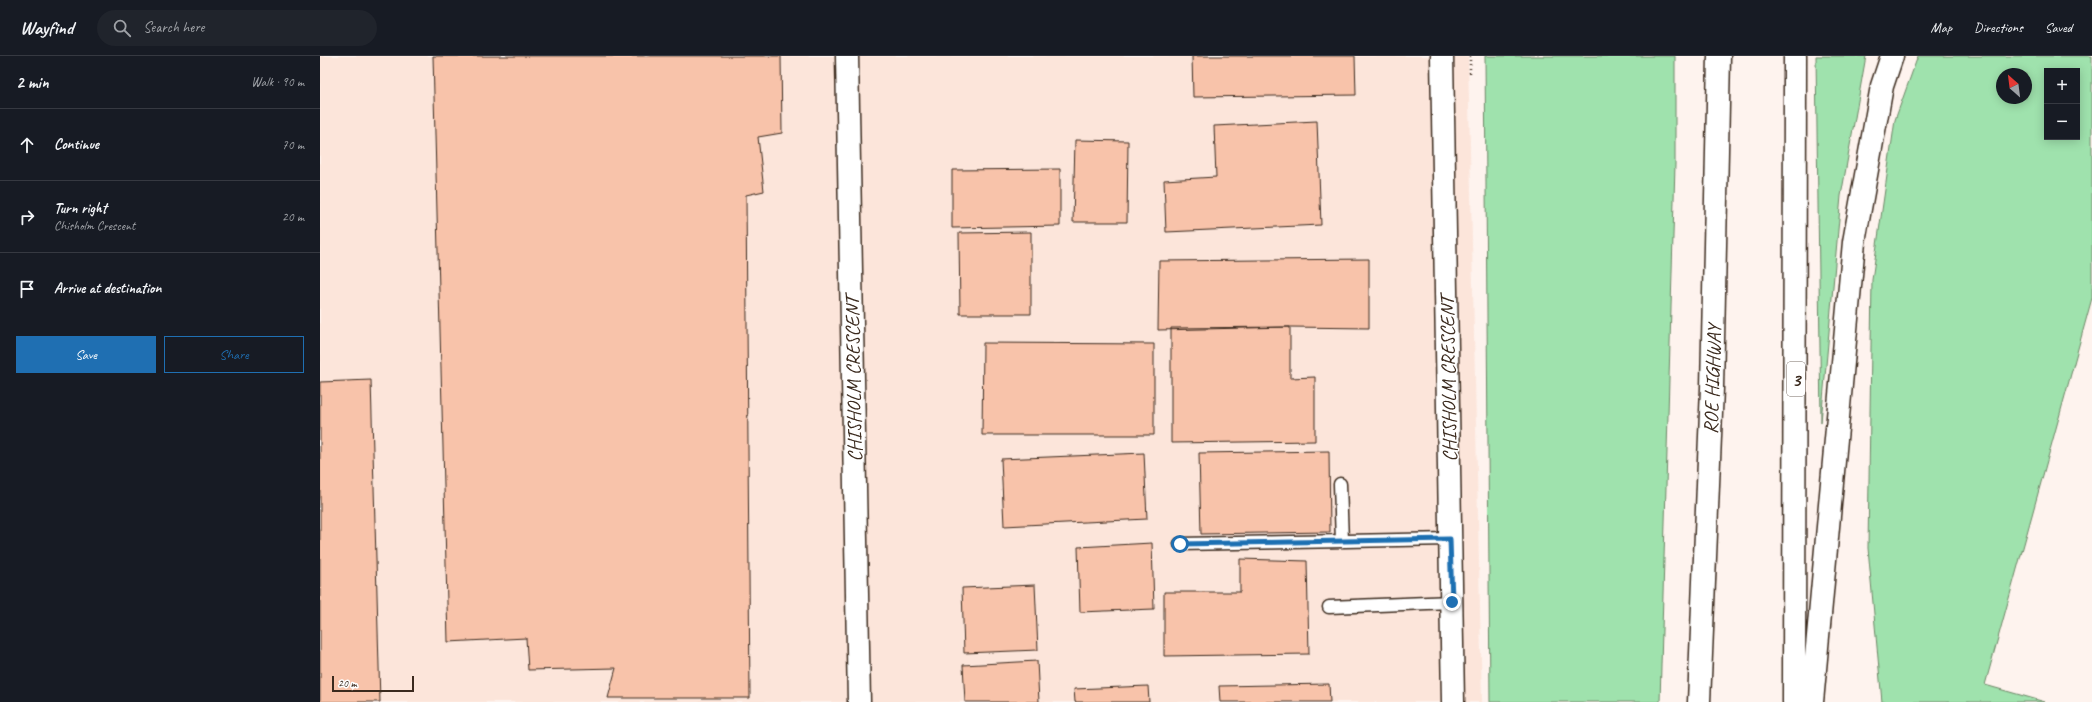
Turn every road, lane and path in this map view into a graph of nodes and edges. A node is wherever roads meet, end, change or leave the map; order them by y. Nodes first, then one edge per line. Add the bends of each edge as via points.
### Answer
1 (847, 56) edge
2 (1442, 56) edge
3 (1719, 56) edge
4 (1796, 56) edge
5 (1892, 56) edge
6 (1340, 484) dead end
7 (1450, 539) junction
8 (1342, 541) junction
9 (1180, 544) dead end
10 (1452, 602) junction
11 (1329, 607) dead end
12 (859, 702) edge
13 (1453, 702) edge
14 (1699, 702) edge
15 (1794, 702) edge
16 (1812, 702) edge

1 - 12 main road, CHISHOLM CRESCENT
2 - 7 main road, CHISHOLM CRESCENT
3 - 14 main road, ROE HIGHWAY via 1712,388
4 - 15 main road, 3
5 - 16 main road via 1882,86 1854,242
6 - 8 lane
7 - 8 lane
7 - 10 main road, CHISHOLM CRESCENT
8 - 9 lane
10 - 11 lane
10 - 13 main road, CHISHOLM CRESCENT

